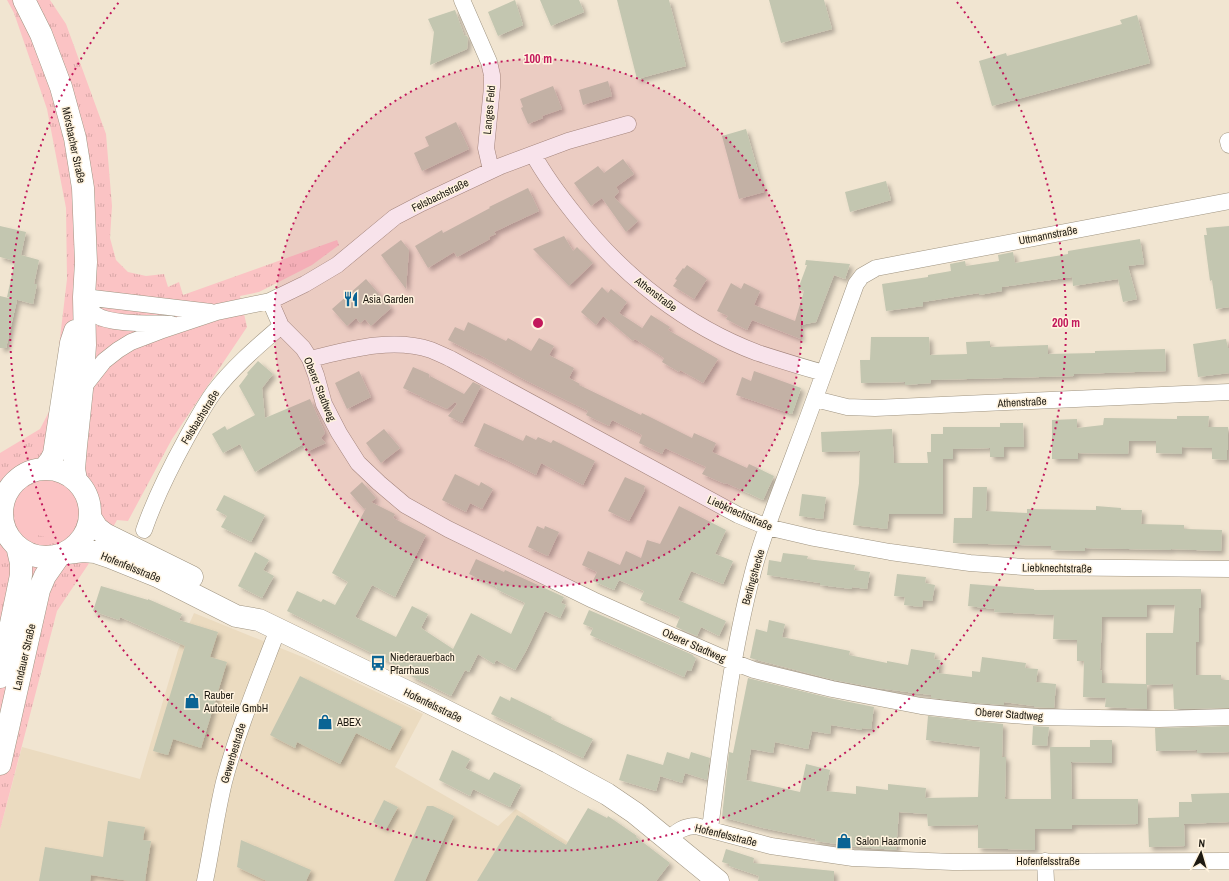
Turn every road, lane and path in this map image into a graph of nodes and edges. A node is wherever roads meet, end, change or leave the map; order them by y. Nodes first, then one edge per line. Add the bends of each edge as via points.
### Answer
1 (24, 0) edge
2 (468, 2) edge
3 (628, 124) dead end
4 (533, 154) junction
5 (491, 170) junction
6 (1229, 201) edge
7 (868, 272) joint
8 (84, 297) junction
9 (270, 301) junction
10 (217, 312) junction
11 (179, 325) junction
12 (281, 326) junction
13 (310, 359) junction
14 (824, 373) junction
15 (82, 389) junction
16 (1229, 392) edge
17 (815, 399) junction
18 (44, 469) junction
19 (76, 480) junction
20 (2, 503) edge
21 (90, 517) junction
22 (767, 528) junction
23 (144, 530) dead end
24 (9, 540) edge
25 (63, 554) junction
26 (1229, 569) edge
27 (268, 624) junction
28 (733, 662) junction
29 (0, 677) edge
30 (1229, 717) edge
31 (0, 764) edge
32 (710, 829) junction
33 (668, 840) junction
34 (1046, 861) junction
35 (1229, 861) edge
36 (205, 881) edge
37 (718, 881) edge
38 (1046, 881) edge

1 - 8 main road, Mörsbacher Straße via 41,34 61,87 75,138 86,228
2 - 5 street, Langes Feld via 492,75 486,148
3 - 4 street, Felsbachstraße
4 - 5 street, Felsbachstraße
4 - 14 street, Athenstraße via 559,195 598,243 645,287 698,324 727,339 757,352
5 - 9 street, Felsbachstraße via 395,217 337,265
6 - 7 street, Uttmannstraße via 876,268
7 - 14 street, Berlingshecke via 856,284
8 - 10 street, Felsbachstraße
8 - 11 street, Felsbachstraße via 89,309 102,318 116,322
8 - 15 main road, Mörsbacher Straße via 85,345
8 - 18 main road, Mörsbacher Straße via 72,343 54,454
9 - 10 street, Felsbachstraße
9 - 12 street
10 - 11 street, Felsbachstraße
11 - 15 street, Felsbachstraße via 131,342 118,350 104,361
12 - 13 street, Oberer Stadtweg via 303,348
12 - 23 street, Felsbachstraße via 230,373 214,393 174,461 154,501
13 - 22 street, Liebknechtstraße via 359,347 384,345 410,345 431,350
13 - 28 street, Oberer Stadtweg via 324,404 358,463 405,505 503,557
14 - 17 street, Berlingshecke
15 - 19 main road, Mörsbacher Straße via 74,470
16 - 17 street, Athenstraße via 875,408 847,407
17 - 22 street, Berlingshecke
18 - 19 main road via 53,469
18 - 20 main road via 35,470 18,479
19 - 21 main road via 87,497
20 - 24 main road via 2,521
21 - 25 main road via 85,535 74,548
21 - 27 main road, Hofenfelsstraße via 97,528 106,534 242,603
22 - 26 street, Liebknechtstraße via 890,552 970,563 1024,567
22 - 28 street, Berlingshecke via 746,601
24 - 25 main road via 24,551 37,556
24 - 29 main road, Landauer Straße via 21,563 21,575
25 - 27 main road, Hofenfelsstraße via 83,551 110,557 157,576 236,616
25 - 31 main road, Landauer Straße via 45,576 39,590
27 - 33 main road, Hofenfelsstraße via 548,762 606,794 635,813
27 - 36 street, Gewerbestraße via 224,780
28 - 30 street, Oberer Stadtweg via 754,670 832,689 921,706 974,712 1089,718
28 - 32 street, Berlingshecke
32 - 33 street, Hofenfelsstraße via 688,826
32 - 34 street, Hofenfelsstraße via 771,846 853,858 953,862
33 - 37 main road
34 - 35 street, Hofenfelsstraße
34 - 38 street

